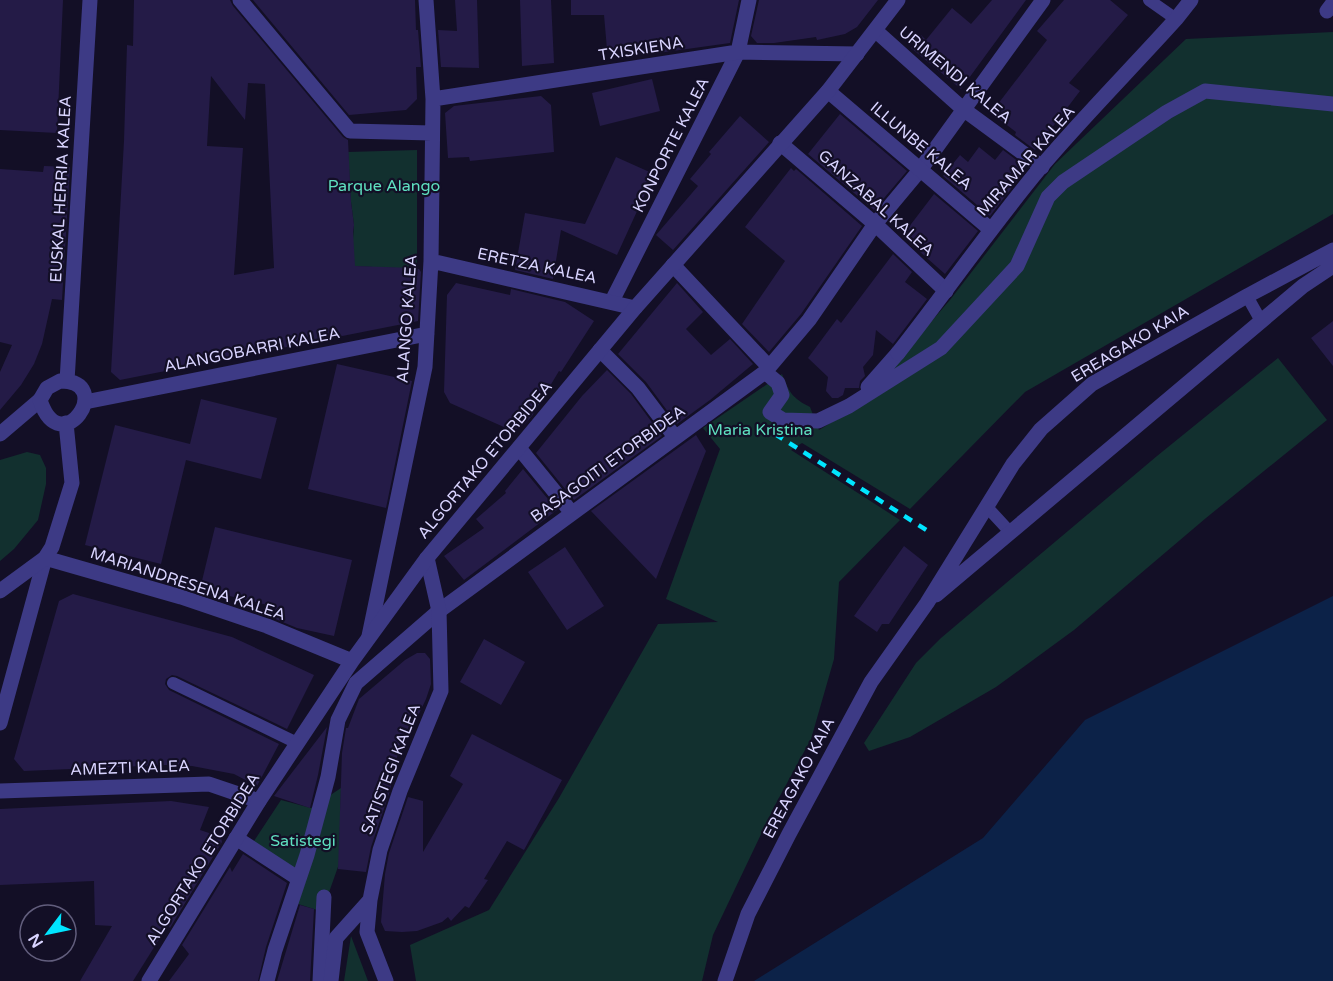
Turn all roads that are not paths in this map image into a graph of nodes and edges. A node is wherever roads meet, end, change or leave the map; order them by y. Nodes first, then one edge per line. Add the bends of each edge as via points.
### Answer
1 (90, 0) edge
2 (240, 0) edge
3 (426, 0) edge
4 (749, 0) edge
5 (898, 0) edge
6 (1044, 0) edge
7 (1149, 0) edge
8 (1191, 0) edge
9 (1176, 19) junction
10 (876, 31) junction
11 (738, 52) junction
12 (857, 54) junction
13 (828, 91) junction
14 (433, 99) junction
15 (1333, 104) edge
16 (963, 109) junction
17 (432, 133) junction
18 (780, 143) junction
19 (1042, 167) junction
20 (921, 170) junction
21 (875, 224) junction
22 (990, 229) junction
23 (1333, 250) edge
24 (430, 261) junction
25 (673, 264) junction
26 (1333, 266) edge
27 (946, 291) junction
28 (1247, 296) junction
29 (612, 301) junction
30 (635, 308) junction
31 (1261, 321) junction
32 (427, 334) junction
33 (600, 350) junction
34 (767, 369) junction
35 (67, 381) junction
36 (40, 400) junction
37 (85, 402) junction
38 (849, 406) junction
39 (66, 423) junction
40 (0, 434) edge
41 (675, 436) junction
42 (519, 448) junction
43 (986, 506) junction
44 (572, 513) junction
45 (1010, 532) junction
46 (45, 558) junction
47 (427, 558) junction
48 (0, 591) edge
49 (927, 603) junction
50 (439, 610) junction
51 (369, 636) junction
52 (352, 661) junction
53 (173, 683) dead end
54 (0, 723) edge
55 (297, 743) junction
56 (0, 791) edge
57 (259, 801) junction
58 (236, 838) junction
59 (299, 879) junction
60 (324, 897) dead end
61 (370, 900) junction
62 (149, 981) edge
63 (267, 981) edge
64 (320, 981) edge
65 (331, 981) edge
66 (386, 981) edge
67 (725, 981) edge

1 - 35 street, EUSKAL HERRIA KALEA
2 - 17 street via 350,131
3 - 14 street, ALANGO KALEA
4 - 11 street, KONPORTE KALEA
5 - 10 street, ALGORTAKO ETORBIDEA
6 - 16 street, BASAGOITI ETORBIDEA
7 - 9 lane
8 - 9 street, MIRAMAR KALEA
9 - 19 street, MIRAMAR KALEA
10 - 12 street, ALGORTAKO ETORBIDEA
10 - 16 street, URIMENDI KALEA
11 - 12 street, TXISKIENA
11 - 14 street, TXISKIENA
11 - 29 street, KONPORTE KALEA
12 - 13 street, ALGORTAKO ETORBIDEA
13 - 18 street, ALGORTAKO ETORBIDEA
13 - 20 street, ILLUNBE KALEA
14 - 17 street, ALANGO KALEA
15 - 38 street via 1205,91 1167,112 1063,182 1048,197 1017,266 940,348
16 - 19 street, URIMENDI KALEA
16 - 20 street, BASAGOITI ETORBIDEA
17 - 24 street, ALANGO KALEA
18 - 21 street, GANZABAL KALEA
18 - 25 street, ALGORTAKO ETORBIDEA
19 - 22 street, MIRAMAR KALEA
20 - 21 street, BASAGOITI ETORBIDEA
20 - 22 street, ILLUNBE KALEA
21 - 27 street, GANZABAL KALEA
21 - 34 street, BASAGOITI ETORBIDEA via 809,320
22 - 27 street, MIRAMAR KALEA
23 - 28 street, EREAGAKO KAIA
24 - 29 street, ERETZA KALEA
24 - 32 street, ALANGO KALEA
25 - 30 street, ALGORTAKO ETORBIDEA
25 - 34 street
26 - 31 street, EREAGAKO KAIA
27 - 38 street, MIRAMAR KALEA via 878,377
28 - 31 lane
28 - 43 street, EREAGAKO KAIA via 1092,384 1041,429
29 - 30 street, ERETZA KALEA
30 - 33 street, ALGORTAKO ETORBIDEA
31 - 45 street, EREAGAKO KAIA
32 - 37 street, ALANGOBARRI KALEA
32 - 51 street, ALANGO KALEA via 424,367
33 - 41 street via 638,388
33 - 42 street, ALGORTAKO ETORBIDEA
34 - 38 street via 782,395 770,412 783,420 818,421
34 - 41 street, BASAGOITI ETORBIDEA
35 - 36 street via 53,383
35 - 37 street via 80,388
36 - 39 street via 46,415
36 - 40 street
37 - 39 street via 77,418
39 - 46 street via 72,483
41 - 44 street, BASAGOITI ETORBIDEA
42 - 44 street
42 - 47 street, ALGORTAKO ETORBIDEA
43 - 45 lane
43 - 49 street, EREAGAKO KAIA
44 - 50 street, BASAGOITI ETORBIDEA
45 - 49 street, EREAGAKO KAIA
46 - 48 street
46 - 52 street, MARIANDRESENA KALEA via 182,597
46 - 54 street
47 - 50 street, SATISTEGI KALEA
47 - 51 street, ALGORTAKO ETORBIDEA
49 - 67 street, EREAGAKO KAIA via 871,682 820,774 748,914
50 - 59 street, BASAGOITI ETORBIDEA via 356,682 338,720 328,777
50 - 61 street, SATISTEGI KALEA via 441,691 400,791 380,850
51 - 52 street, ALGORTAKO ETORBIDEA
52 - 55 street, ALGORTAKO ETORBIDEA
53 - 55 lane
55 - 57 street, ALGORTAKO ETORBIDEA
56 - 57 street, AMEZTI KALEA via 209,784
57 - 58 street, ALGORTAKO ETORBIDEA
58 - 59 street
58 - 62 street, ALGORTAKO ETORBIDEA
59 - 63 street, BASAGOITI ETORBIDEA
60 - 64 street
61 - 65 street via 336,938
61 - 66 street, SATISTEGI KALEA via 367,932

